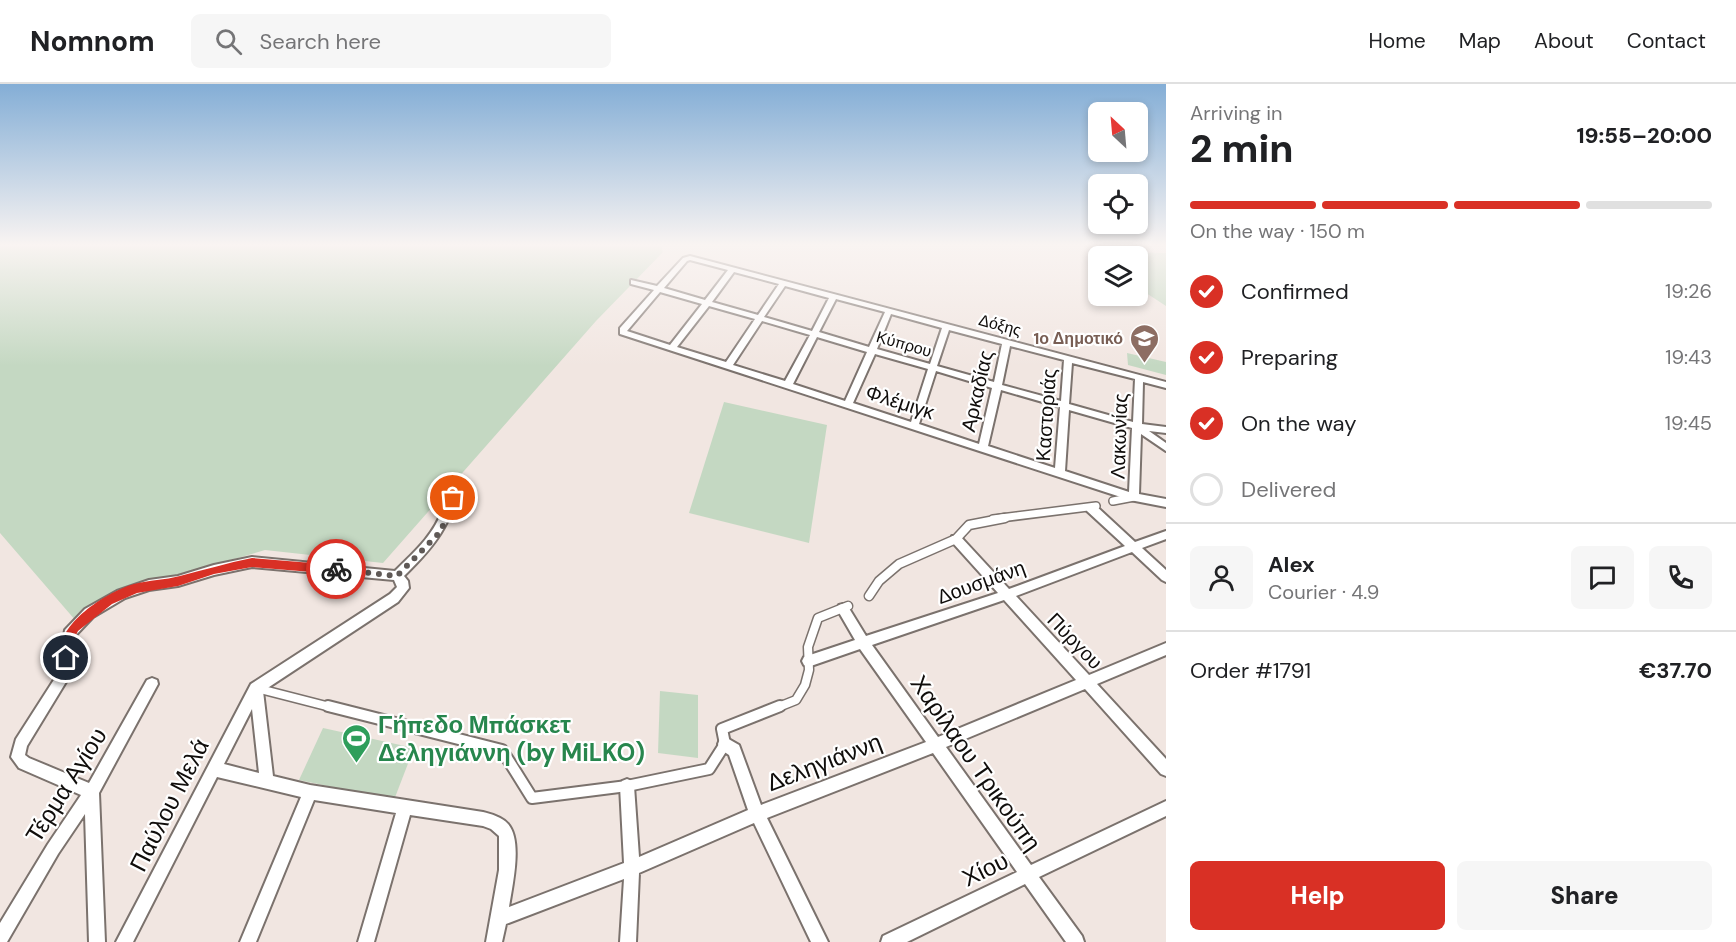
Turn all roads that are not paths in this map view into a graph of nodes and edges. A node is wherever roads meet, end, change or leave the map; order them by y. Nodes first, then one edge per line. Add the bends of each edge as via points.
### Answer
1 (648, 286) edge
2 (661, 286) edge
3 (720, 286) edge
4 (781, 286) edge
5 (795, 286) edge
6 (658, 289) junction
7 (834, 296) junction
8 (707, 303) junction
9 (889, 311) junction
10 (759, 318) junction
11 (946, 326) junction
12 (815, 334) junction
13 (1007, 342) junction
14 (672, 348) junction
15 (872, 350) junction
16 (1068, 359) junction
17 (728, 366) junction
18 (933, 368) junction
19 (1139, 378) junction
20 (1166, 385) edge
21 (788, 386) junction
22 (997, 386) junction
23 (848, 405) junction
24 (1065, 406) junction
25 (915, 426) junction
26 (1136, 426) junction
27 (1166, 430) edge
28 (983, 448) junction
29 (1166, 448) edge
30 (1060, 473) junction
31 (457, 481) dead end
32 (1134, 497) junction
33 (1113, 501) dead end
34 (1166, 503) edge
35 (1094, 507) joint
36 (1166, 535) edge
37 (956, 539) junction
38 (1133, 547) junction
39 (397, 576) junction
40 (1166, 577) edge
41 (1005, 595) junction
42 (869, 596) dead end
43 (845, 608) joint
44 (864, 644) junction
45 (1166, 649) edge
46 (808, 661) junction
47 (1087, 681) junction
48 (152, 684) dead end
49 (256, 688) junction
50 (725, 744) junction
51 (935, 745) junction
52 (213, 769) junction
53 (1166, 769) edge
54 (267, 782) junction
55 (627, 786) junction
56 (92, 792) junction
57 (310, 792) junction
58 (405, 808) junction
59 (1166, 808) edge
60 (757, 814) junction
61 (632, 868) junction
62 (1028, 875) junction
63 (499, 919) junction
64 (0, 939) edge
65 (97, 942) edge
66 (124, 942) edge
67 (248, 942) edge
68 (366, 942) edge
69 (494, 942) edge
70 (628, 942) edge
71 (820, 942) edge
72 (889, 942) edge
73 (1076, 942) edge

1 - 6 street, Κύπρου
2 - 6 street, Δόξης
3 - 8 street
4 - 10 street
5 - 7 street, Δόξης
6 - 8 street, Κύπρου
6 - 14 street, Φλέμιγκ via 623,333
7 - 9 street, Δόξης
7 - 12 street
8 - 10 street, Κύπρου
8 - 14 street
9 - 11 street, Δόξης
9 - 15 street
10 - 12 street, Κύπρου
10 - 17 street
11 - 13 street, Δόξης
11 - 18 street
12 - 15 street, Κύπρου
12 - 21 street
13 - 16 street, Δόξης
13 - 22 street, Αρκαδίας
14 - 17 street, Φλέμιγκ
15 - 18 street, Κύπρου
15 - 23 street
16 - 19 street, Δόξης
16 - 24 street, Καστοριάς
17 - 21 street, Φλέμιγκ
18 - 22 street, Κύπρου
18 - 25 street
19 - 20 street, Δόξης
19 - 26 street, Λακωνίας
21 - 23 street, Φλέμιγκ
22 - 24 street, Κύπρου
22 - 28 street, Αρκαδίας
23 - 25 street, Φλέμιγκ
24 - 26 street, Κύπρου
24 - 30 street, Καστοριάς
25 - 28 street, Φλέμιγκ
26 - 27 street, Κύπρου
26 - 29 street
26 - 32 street, Λακωνίας
28 - 30 street, Φλέμιγκ
30 - 32 street, Φλέμιγκ
31 - 39 street via 441,531
32 - 33 street
32 - 34 street, Φλέμιγκ
35 - 37 street via 980,521 958,532
35 - 38 street
36 - 38 street, Δουσμάνη
37 - 41 street, Πύργου
37 - 42 street via 892,567
38 - 40 street
38 - 41 street, Δουσμάνη
39 - 49 street via 403,588 394,598
39 - 56 street via 261,562 236,564 178,581 135,588 89,613 69,634 63,677 18,757
41 - 44 street, Δουσμάνη
41 - 47 street, Πύργου
43 - 44 street, Χαρίλαου Τρικούπη
43 - 46 street via 818,618 808,647
44 - 46 street, Δουσμάνη
44 - 51 street, Χαρίλαου Τρικούπη
45 - 47 street, Δεληγιάννη
46 - 50 street via 805,686 796,700 722,729
47 - 51 street, Δεληγιάννη
47 - 53 street, Πύργου
48 - 56 street, Τέρμα Αγίου
49 - 52 street, Παύλου Μελά
49 - 54 street
49 - 55 street via 502,750 532,798
50 - 55 street via 709,769
50 - 60 street via 734,750
51 - 60 street, Δεληγιάννη
51 - 62 street, Χαρίλαου Τρικούπη
52 - 54 street
52 - 66 street, Παύλου Μελά
54 - 57 street
55 - 61 street
56 - 64 street, Τέρμα Αγίου
56 - 65 street
57 - 58 street
57 - 67 street
58 - 63 street via 483,819 499,825 507,836
58 - 68 street
59 - 62 street, Χίου
60 - 61 street, Δεληγιάννη
60 - 71 street
61 - 63 street, Δεληγιάννη
61 - 70 street
62 - 72 street, Χίου
62 - 73 street, Χαρίλαου Τρικούπη
63 - 69 street

